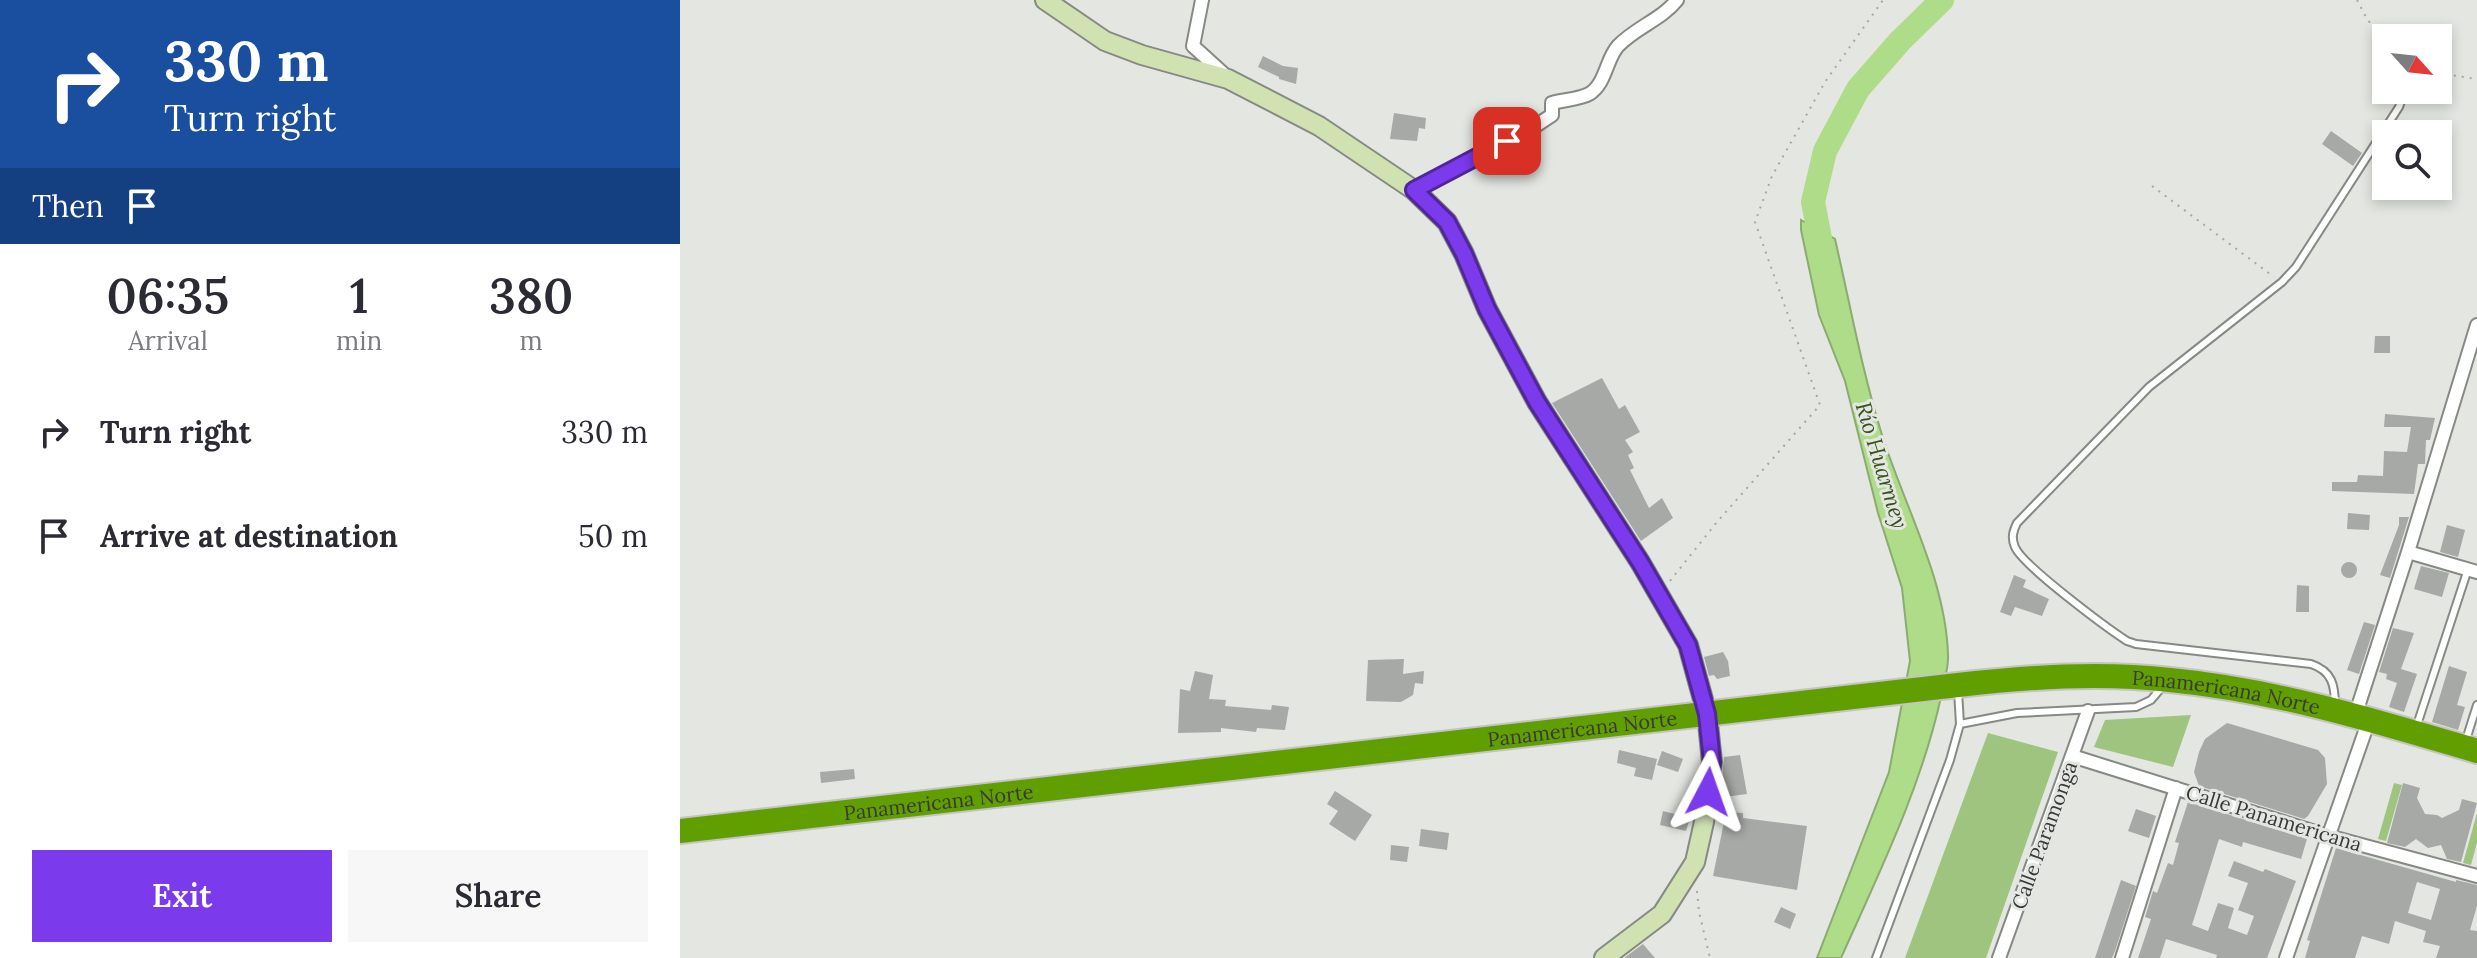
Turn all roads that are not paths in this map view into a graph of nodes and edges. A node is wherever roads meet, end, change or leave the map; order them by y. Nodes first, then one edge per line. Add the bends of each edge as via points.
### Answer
1 (1045, 0) edge
2 (1202, 0) edge
3 (1677, 0) edge
4 (1228, 79) junction
5 (2400, 104) edge
6 (1414, 190) junction
7 (2477, 325) edge
8 (2408, 552) junction
9 (2472, 571) edge
10 (2167, 679) junction
11 (1958, 685) junction
12 (2477, 705) edge
13 (2088, 711) junction
14 (1707, 714) junction
15 (2353, 715) junction
16 (1960, 724) junction
17 (2415, 733) junction
18 (2470, 749) edge
19 (2072, 756) junction
20 (2176, 788) junction
21 (680, 831) edge
22 (2328, 836) junction
23 (2477, 876) edge
24 (1604, 958) edge
25 (1876, 958) edge
26 (1999, 958) edge
27 (2122, 958) edge
28 (2286, 958) edge

1 - 4 street via 1105,41
2 - 4 street via 1193,46
3 - 6 street via 1615,49 1602,80 1589,94 1552,103 1552,115 1531,129
4 - 6 street via 1319,126
5 - 15 lane via 2296,267 2149,387 2012,533 2019,555 2127,641 2311,664 2327,672
6 - 14 street via 1447,222 1537,402 1688,645
7 - 8 street
8 - 9 street
8 - 15 street
9 - 17 lane
10 - 11 highway, Panamericana Norte via 2060,677
10 - 13 lane via 2151,700 2136,707
10 - 15 highway, Panamericana Norte via 2241,689
11 - 14 highway, Panamericana Norte
11 - 16 lane
12 - 18 lane
13 - 16 lane via 2017,713
13 - 19 street, Calle Paramonga
14 - 21 highway, Panamericana Norte
14 - 24 street via 1712,762 1695,862 1662,914
15 - 17 highway, Panamericana Norte
15 - 22 street
16 - 25 lane
17 - 18 highway, Panamericana Norte
19 - 20 street, Calle Panamericana
19 - 26 street, Calle Paramonga
20 - 22 street, Calle Panamericana
20 - 27 street
22 - 23 street, Calle Panamericana
22 - 28 street

